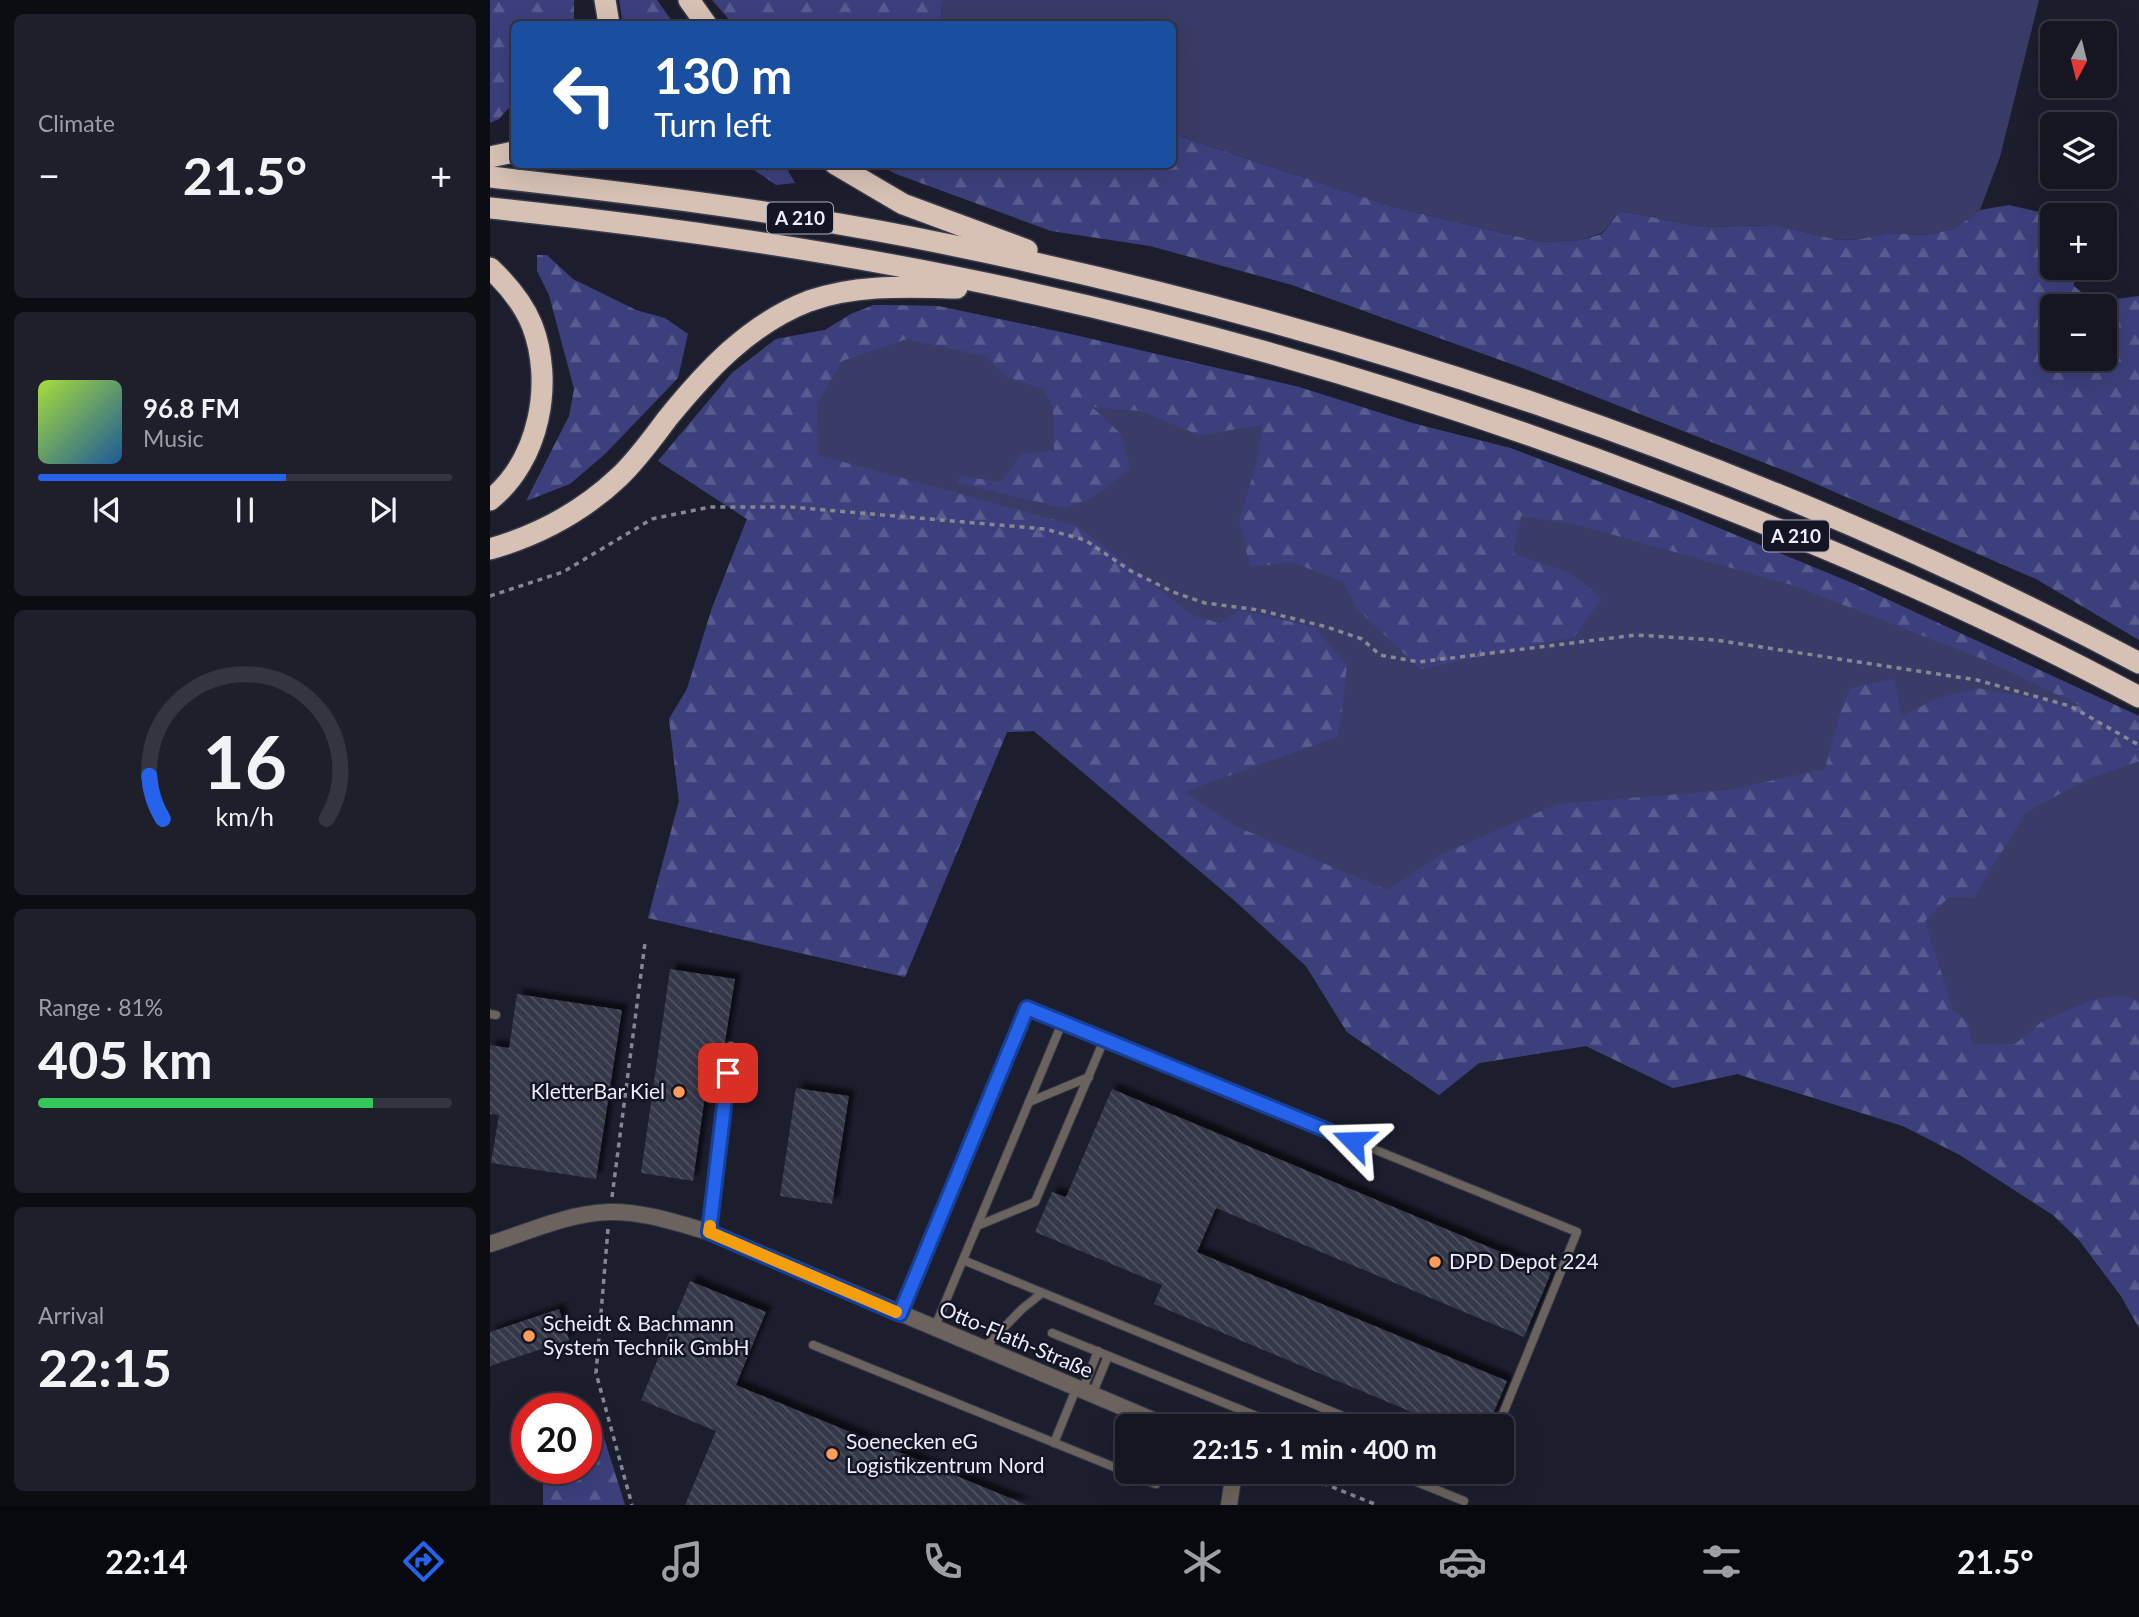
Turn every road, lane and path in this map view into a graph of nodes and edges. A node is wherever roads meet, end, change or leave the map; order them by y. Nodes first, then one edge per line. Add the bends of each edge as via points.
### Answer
1 (606, 0) edge
2 (689, 0) edge
3 (609, 21) edge
4 (704, 21) edge
5 (511, 153) edge
6 (490, 157) edge
7 (842, 168) edge
8 (490, 177) edge
9 (490, 208) edge
10 (490, 268) edge
11 (1107, 280) junction
12 (1031, 293) junction
13 (490, 500) edge
14 (490, 549) edge
15 (490, 596) edge
16 (2139, 663) edge
17 (2139, 697) edge
18 (2139, 745) edge
19 (1062, 1023) junction
20 (1104, 1040) junction
21 (732, 1046) dead end
22 (1089, 1077) junction
23 (1029, 1102) junction
24 (977, 1226) junction
25 (709, 1232) junction
26 (490, 1244) edge
27 (963, 1260) junction
28 (1042, 1293) junction
29 (900, 1314) junction
30 (934, 1329) junction
31 (1052, 1333) dead end
32 (813, 1345) dead end
33 (983, 1349) junction
34 (1098, 1352) junction
35 (1108, 1356) junction
36 (1083, 1392) junction
37 (1137, 1414) edge
38 (1251, 1414) edge
39 (1338, 1414) edge
40 (1503, 1414) edge
41 (1054, 1443) junction
42 (1115, 1468) edge
43 (1232, 1484) edge
44 (1325, 1484) edge
45 (1422, 1484) edge
46 (1464, 1501) dead end
47 (1229, 1505) edge
48 (1377, 1505) edge

1 - 3 highway
2 - 4 highway
5 - 6 highway
7 - 11 highway via 903,204
8 - 11 highway, A 210 via 818,220
9 - 12 highway, A 210 via 749,240
10 - 13 highway via 518,300 531,324 542,382 541,407 523,458
11 - 16 highway, A 210 via 1338,341 1607,430 1919,556
12 - 14 highway via 880,287 797,307 760,327 719,360 621,476 583,507 540,531
12 - 17 highway, A 210 via 1216,337 1442,403 1577,450 1826,548 2014,633
15 - 18 path via 563,572 652,519 709,507 791,507 1045,529 1084,540 1173,592 1205,603 1327,626 1362,639 1380,655 1419,662 1636,635 1715,640 1977,680 2070,706
19 - 20 lane
19 - 23 lane
19 - 29 lane via 1027,1008
20 - 22 lane
20 - 40 lane via 1577,1232
21 - 25 lane
22 - 23 lane
22 - 24 lane via 1035,1202
23 - 24 lane
24 - 27 lane
25 - 26 street, Otto-Flath-Straße via 666,1219 610,1212 568,1219
25 - 29 street, Otto-Flath-Straße
27 - 28 lane
27 - 30 lane
28 - 33 lane
28 - 39 lane
29 - 30 street, Otto-Flath-Straße
30 - 33 street, Otto-Flath-Straße
31 - 34 lane
32 - 41 lane
33 - 36 street, Otto-Flath-Straße
34 - 35 lane
34 - 36 lane
35 - 36 lane
35 - 38 lane
36 - 37 street, Otto-Flath-Straße
36 - 41 lane
41 - 42 lane
43 - 47 street
44 - 48 path
45 - 46 lane

